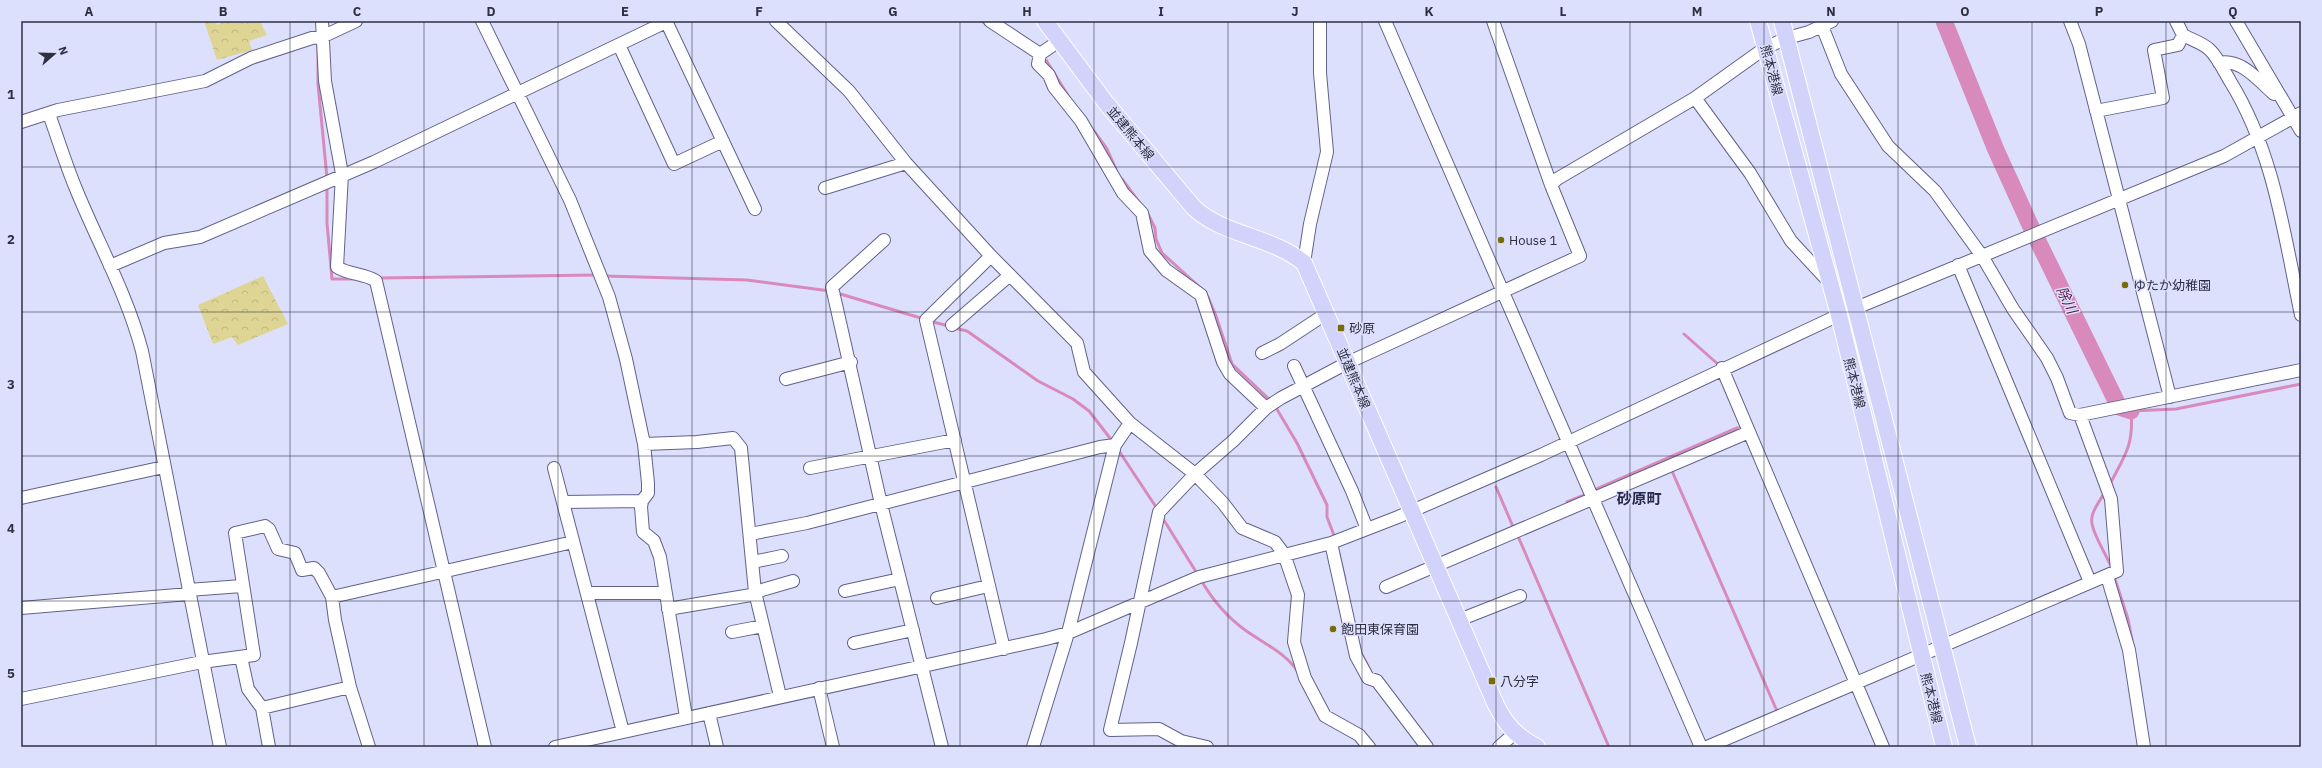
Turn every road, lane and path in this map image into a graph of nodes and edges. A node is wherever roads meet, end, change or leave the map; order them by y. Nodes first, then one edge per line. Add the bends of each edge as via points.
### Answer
1 (322, 21) edge
2 (356, 21) edge
3 (482, 21) edge
4 (667, 21) edge
5 (776, 21) edge
6 (990, 21) edge
7 (1045, 21) edge
8 (1320, 21) edge
9 (1385, 21) edge
10 (1493, 21) edge
11 (1758, 21) edge
12 (1782, 21) edge
13 (2070, 21) edge
14 (2176, 21) edge
15 (2236, 21) edge
16 (1827, 23) edge
17 (324, 36) junction
18 (2183, 36) junction
19 (1787, 38) junction
20 (1059, 41) junction
21 (618, 45) junction
22 (1765, 48) junction
23 (1040, 54) junction
24 (2219, 63) junction
25 (517, 94) junction
26 (1695, 98) junction
27 (2281, 99) junction
28 (2096, 111) junction
29 (49, 114) junction
30 (2297, 116) edge
31 (21, 122) edge
32 (2301, 131) edge
33 (2259, 137) junction
34 (722, 140) junction
35 (906, 163) junction
36 (342, 174) junction
37 (1550, 185) junction
38 (825, 188) dead end
39 (2118, 198) junction
40 (755, 209) dead end
41 (884, 240) dead end
42 (991, 256) junction
43 (1982, 256) junction
44 (1304, 263) junction
45 (1958, 265) junction
46 (110, 266) junction
47 (1010, 275) junction
48 (1830, 284) junction
49 (1502, 292) junction
50 (1855, 308) junction
51 (1327, 313) junction
52 (1839, 315) junction
53 (2301, 315) edge
54 (952, 325) dead end
55 (1262, 353) dead end
56 (851, 362) junction
57 (1348, 363) junction
58 (1294, 366) dead end
59 (1722, 368) junction
60 (2301, 370) edge
61 (786, 378) dead end
62 (1303, 387) junction
63 (2170, 397) junction
64 (1266, 408) junction
65 (2080, 415) junction
66 (1130, 423) junction
67 (1749, 432) junction
68 (955, 440) junction
69 (1568, 441) junction
70 (644, 444) junction
71 (1115, 445) junction
72 (872, 458) junction
73 (164, 467) junction
74 (554, 468) dead end
75 (810, 468) dead end
76 (1195, 474) junction
77 (964, 483) junction
78 (21, 498) edge
79 (1592, 500) junction
80 (642, 501) junction
81 (563, 502) junction
82 (881, 504) junction
83 (1412, 511) junction
84 (1367, 529) junction
85 (750, 534) junction
86 (573, 542) junction
87 (1331, 543) junction
88 (1284, 554) junction
89 (782, 556) dead end
90 (753, 562) junction
91 (1435, 565) junction
92 (445, 572) junction
93 (2107, 576) junction
94 (900, 579) junction
95 (793, 581) dead end
96 (2090, 582) junction
97 (242, 586) junction
98 (988, 586) junction
99 (1386, 587) dead end
100 (845, 591) dead end
101 (188, 592) junction
102 (755, 592) junction
103 (587, 593) junction
104 (665, 593) junction
105 (1520, 596) dead end
106 (332, 597) junction
107 (937, 598) dead end
108 (1139, 602) junction
109 (21, 608) edge
110 (668, 609) junction
111 (1459, 620) junction
112 (764, 626) junction
113 (913, 630) junction
114 (732, 632) dead end
115 (1068, 633) junction
116 (854, 643) dead end
117 (1942, 646) junction
118 (1004, 649) junction
119 (1921, 656) junction
120 (241, 657) junction
121 (202, 662) junction
122 (923, 667) junction
123 (1856, 684) junction
124 (350, 687) junction
125 (819, 688) junction
126 (780, 696) junction
127 (21, 699) edge
128 (262, 708) junction
129 (709, 713) junction
130 (686, 718) junction
131 (623, 732) junction
132 (1515, 733) junction
133 (220, 747) edge
134 (269, 747) edge
135 (369, 747) edge
136 (485, 747) edge
137 (554, 747) edge
138 (717, 747) edge
139 (833, 747) edge
140 (942, 747) edge
141 (1033, 747) edge
142 (1207, 747) edge
143 (1369, 747) edge
144 (1427, 747) edge
145 (1498, 747) edge
146 (1537, 747) edge
147 (1701, 747) edge
148 (1707, 747) edge
149 (1883, 747) edge
150 (1944, 747) edge
151 (1968, 747) edge
152 (2144, 747) edge

1 - 17 street
2 - 17 street
3 - 25 street
4 - 21 street
4 - 34 street
5 - 35 street via 849,91
6 - 23 street
7 - 20 main road, 並建熊本線
8 - 44 street via 1320,73 1327,152 1310,224
9 - 49 street
10 - 37 street
11 - 22 main road, 熊本港線
12 - 19 main road, 熊本港線
13 - 28 street
14 - 18 street
15 - 27 street
16 - 19 street via 1809,32
16 - 43 street via 1841,74 1888,146 1934,191
17 - 29 street via 251,58 205,81 58,110
17 - 36 street via 325,81
18 - 24 street via 2204,45
18 - 28 street via 2178,45 2154,50 2163,98
19 - 22 street
19 - 50 main road, 熊本港線
20 - 23 street
20 - 44 main road, 並建熊本線 via 1118,118 1202,215 1227,230 1285,250
21 - 25 street
21 - 34 street via 674,164
22 - 26 street
22 - 48 main road, 熊本港線
23 - 64 street via 1038,64 1049,75 1054,86 1081,121 1123,193 1142,213 1150,251 1166,270 1201,295 1222,362 1230,374
24 - 27 street via 2229,61 2240,65
24 - 33 street
25 - 36 street via 374,162
25 - 70 street via 570,200 597,263 626,359
26 - 37 street
26 - 48 street via 1750,173 1791,241
27 - 30 street
28 - 39 street
29 - 31 street
29 - 46 street via 76,190
30 - 32 street
30 - 33 street
33 - 39 street via 2224,156
33 - 53 street via 2272,176
34 - 40 street
35 - 38 street
35 - 42 street
36 - 46 street via 200,237 164,243
36 - 92 street via 337,267 346,273 369,276 376,281
37 - 49 street via 1580,256
39 - 43 street
39 - 63 street
41 - 56 street via 832,287
42 - 47 street
42 - 68 street via 926,320
43 - 45 street
43 - 65 street via 2013,309 2047,358 2070,413
44 - 51 main road, 並建熊本線
45 - 50 street
45 - 96 street
46 - 73 street via 136,327
47 - 54 street
47 - 66 street via 1077,343 1084,372
48 - 52 main road, 熊本港線
49 - 57 street
49 - 69 street
50 - 52 street
50 - 117 main road, 熊本港線
51 - 55 street
51 - 57 main road, 並建熊本線
52 - 59 street
52 - 119 main road, 熊本港線
56 - 61 street
56 - 72 street
57 - 62 street
57 - 83 main road, 並建熊本線
58 - 62 street
59 - 67 street
59 - 69 street
60 - 63 street
62 - 64 street
62 - 84 street
63 - 65 street
64 - 76 street
65 - 93 street via 2111,499 2117,571
66 - 71 street
66 - 76 street
67 - 79 street
67 - 123 street
68 - 72 street
68 - 77 street
69 - 79 street
69 - 83 street
70 - 80 street via 648,493
70 - 85 street via 733,438 736,440 741,448
71 - 77 street
71 - 115 street
72 - 75 street
72 - 82 street
73 - 78 street
73 - 101 street
74 - 81 street
76 - 88 street via 1223,503 1242,528 1275,542
76 - 108 street via 1159,512
77 - 82 street
77 - 98 street
79 - 91 street
79 - 147 street
80 - 81 street
80 - 104 street via 643,532 657,547
81 - 86 street
82 - 85 street via 807,523
82 - 94 street
83 - 84 street
83 - 91 main road, 並建熊本線
84 - 87 street
85 - 90 street
86 - 92 street
86 - 103 street
87 - 88 street
87 - 144 street via 1356,656 1368,678 1377,681
88 - 108 street via 1214,572
88 - 143 street via 1298,595 1294,642 1305,678 1325,716 1359,735
89 - 90 street
90 - 102 street
91 - 99 street
91 - 111 main road, 並建熊本線
92 - 106 street
92 - 136 street
93 - 96 street
93 - 152 street via 2129,650
94 - 100 street
94 - 113 street
95 - 102 street
96 - 117 street
97 - 101 street
97 - 106 street via 235,533 265,526 269,529 278,549 295,553 302,570 314,568 319,573
97 - 120 street via 254,655
98 - 107 street
98 - 118 street
101 - 109 street
101 - 121 street
102 - 110 street via 751,595
102 - 112 street
103 - 104 street
103 - 131 street
104 - 110 street
105 - 111 street
106 - 124 street
108 - 115 street
108 - 142 street via 1110,730 1159,729 1181,741
110 - 130 street
111 - 132 main road, 並建熊本線 via 1499,710
112 - 114 street
112 - 126 street
113 - 116 street
113 - 122 street
115 - 118 street
115 - 141 street
117 - 119 street
117 - 151 main road, 熊本港線
118 - 122 street
119 - 123 street
119 - 150 main road, 熊本港線
120 - 121 street
120 - 128 street via 248,689
121 - 127 street
121 - 133 street
122 - 125 street
122 - 140 street
123 - 148 street
123 - 149 street
124 - 128 street
124 - 135 street
125 - 126 street
125 - 139 street
126 - 129 street
128 - 134 street
129 - 130 street
129 - 138 street
130 - 131 street
131 - 137 street
132 - 145 street
132 - 146 main road, 並建熊本線

